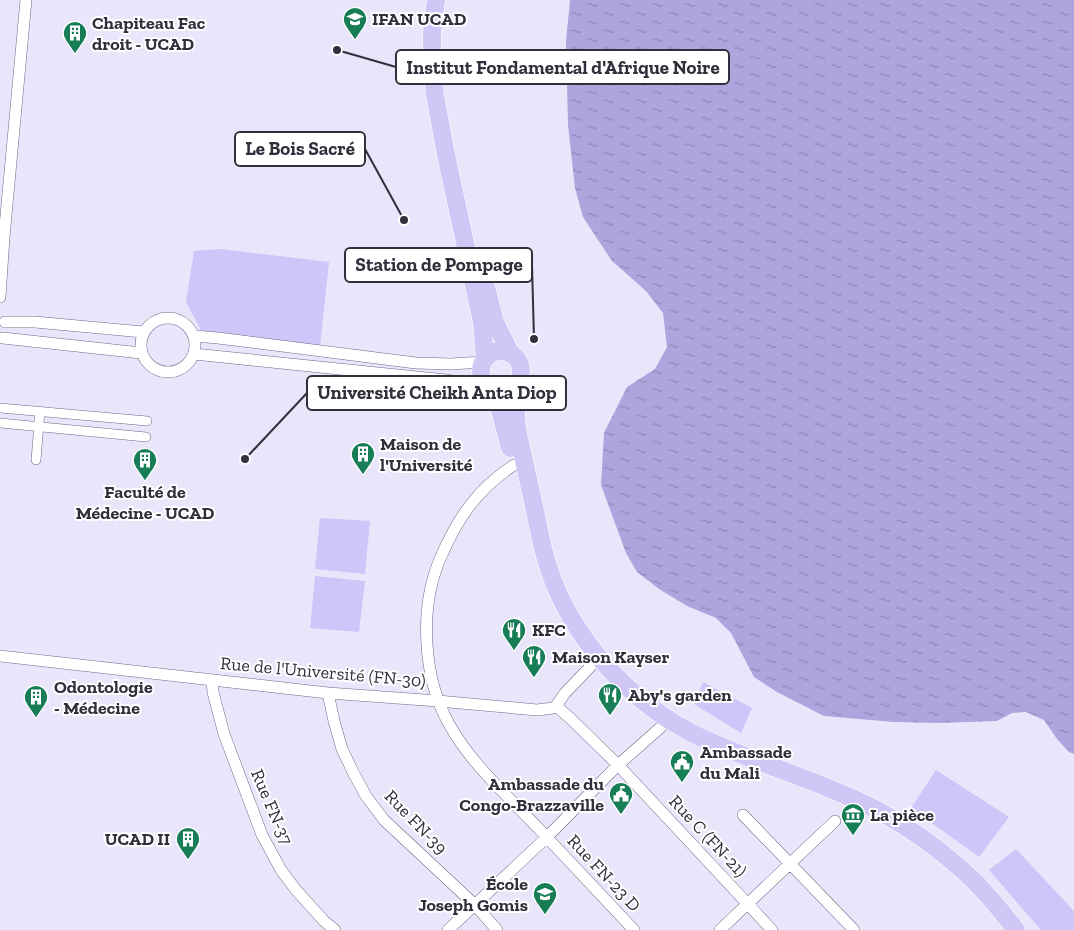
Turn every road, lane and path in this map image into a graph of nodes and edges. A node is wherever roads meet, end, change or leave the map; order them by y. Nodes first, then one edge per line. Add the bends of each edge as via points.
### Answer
1 (26, 0) edge
2 (436, 0) edge
3 (448, 0) edge
4 (0, 152) edge
5 (12, 154) junction
6 (2, 236) edge
7 (0, 297) edge
8 (2, 320) edge
9 (143, 332) junction
10 (194, 336) junction
11 (1, 339) edge
12 (141, 353) junction
13 (194, 354) junction
14 (511, 354) junction
15 (484, 360) junction
16 (519, 380) junction
17 (492, 389) junction
18 (0, 408) edge
19 (40, 412) junction
20 (67, 414) junction
21 (112, 418) junction
22 (147, 421) dead end
23 (0, 423) edge
24 (38, 426) junction
25 (66, 429) junction
26 (111, 432) junction
27 (146, 437) dead end
28 (36, 460) dead end
29 (514, 465) junction
30 (0, 656) edge
31 (591, 666) junction
32 (212, 680) junction
33 (328, 694) junction
34 (438, 701) junction
35 (556, 706) junction
36 (661, 727) junction
37 (618, 765) junction
38 (743, 815) dead end
39 (835, 821) dead end
40 (546, 837) junction
41 (790, 864) junction
42 (474, 904) junction
43 (748, 904) junction
44 (335, 930) edge
45 (448, 930) edge
46 (497, 930) edge
47 (634, 930) edge
48 (720, 930) edge
49 (772, 930) edge
50 (854, 930) edge
51 (1002, 930) edge
52 (1016, 930) edge

1 - 5 street
2 - 15 highway via 432,32 435,95 482,322
3 - 14 highway via 443,69 450,124 491,308
4 - 5 street
5 - 6 street
6 - 7 street
8 - 9 street
8 - 11 street via 6,330
9 - 10 street via 158,319 174,318 186,325
9 - 12 street
10 - 13 street
10 - 15 street via 416,363 451,364
11 - 12 street
12 - 13 street via 149,366 170,373 185,367
13 - 17 street via 446,380
14 - 15 highway via 497,351
14 - 16 highway via 520,363
15 - 17 highway via 480,374
16 - 17 highway via 503,392
16 - 52 highway via 516,418 548,566 578,628 607,667 659,713 682,728 851,798 907,829 974,881
17 - 29 highway
18 - 19 street
19 - 20 street
19 - 24 street
20 - 21 street
20 - 25 street
21 - 22 street
21 - 26 street
23 - 24 street
24 - 25 street
24 - 28 street
25 - 26 street
26 - 27 street
29 - 31 highway via 539,571 555,608
29 - 34 street, Rue FN-23 D via 480,492 464,514 448,539 433,578 426,642
30 - 32 street, Rue de l'Université (FN-30)
31 - 35 street
31 - 36 highway via 629,703
32 - 33 street, Rue de l'Université (FN-30)
32 - 44 street, Rue FN-37 via 224,734 262,835 296,890
33 - 34 street, Rue de l'Université (FN-30)
33 - 42 street, Rue FN-39 via 342,749 366,796 384,820
34 - 35 street, Rue de l'Université (FN-30) via 537,710
34 - 40 street, Rue FN-23 D via 449,725 477,765
35 - 37 street
36 - 37 street
36 - 51 highway via 716,755 845,807 895,835 962,886
37 - 40 street
37 - 43 street, Rue C (FN-21)
38 - 41 street
39 - 41 street
40 - 42 street
40 - 47 street, Rue FN-23 D
41 - 43 street
41 - 50 street
42 - 45 street
42 - 46 street, Rue FN-39
43 - 48 street
43 - 49 street, Rue C (FN-21)

